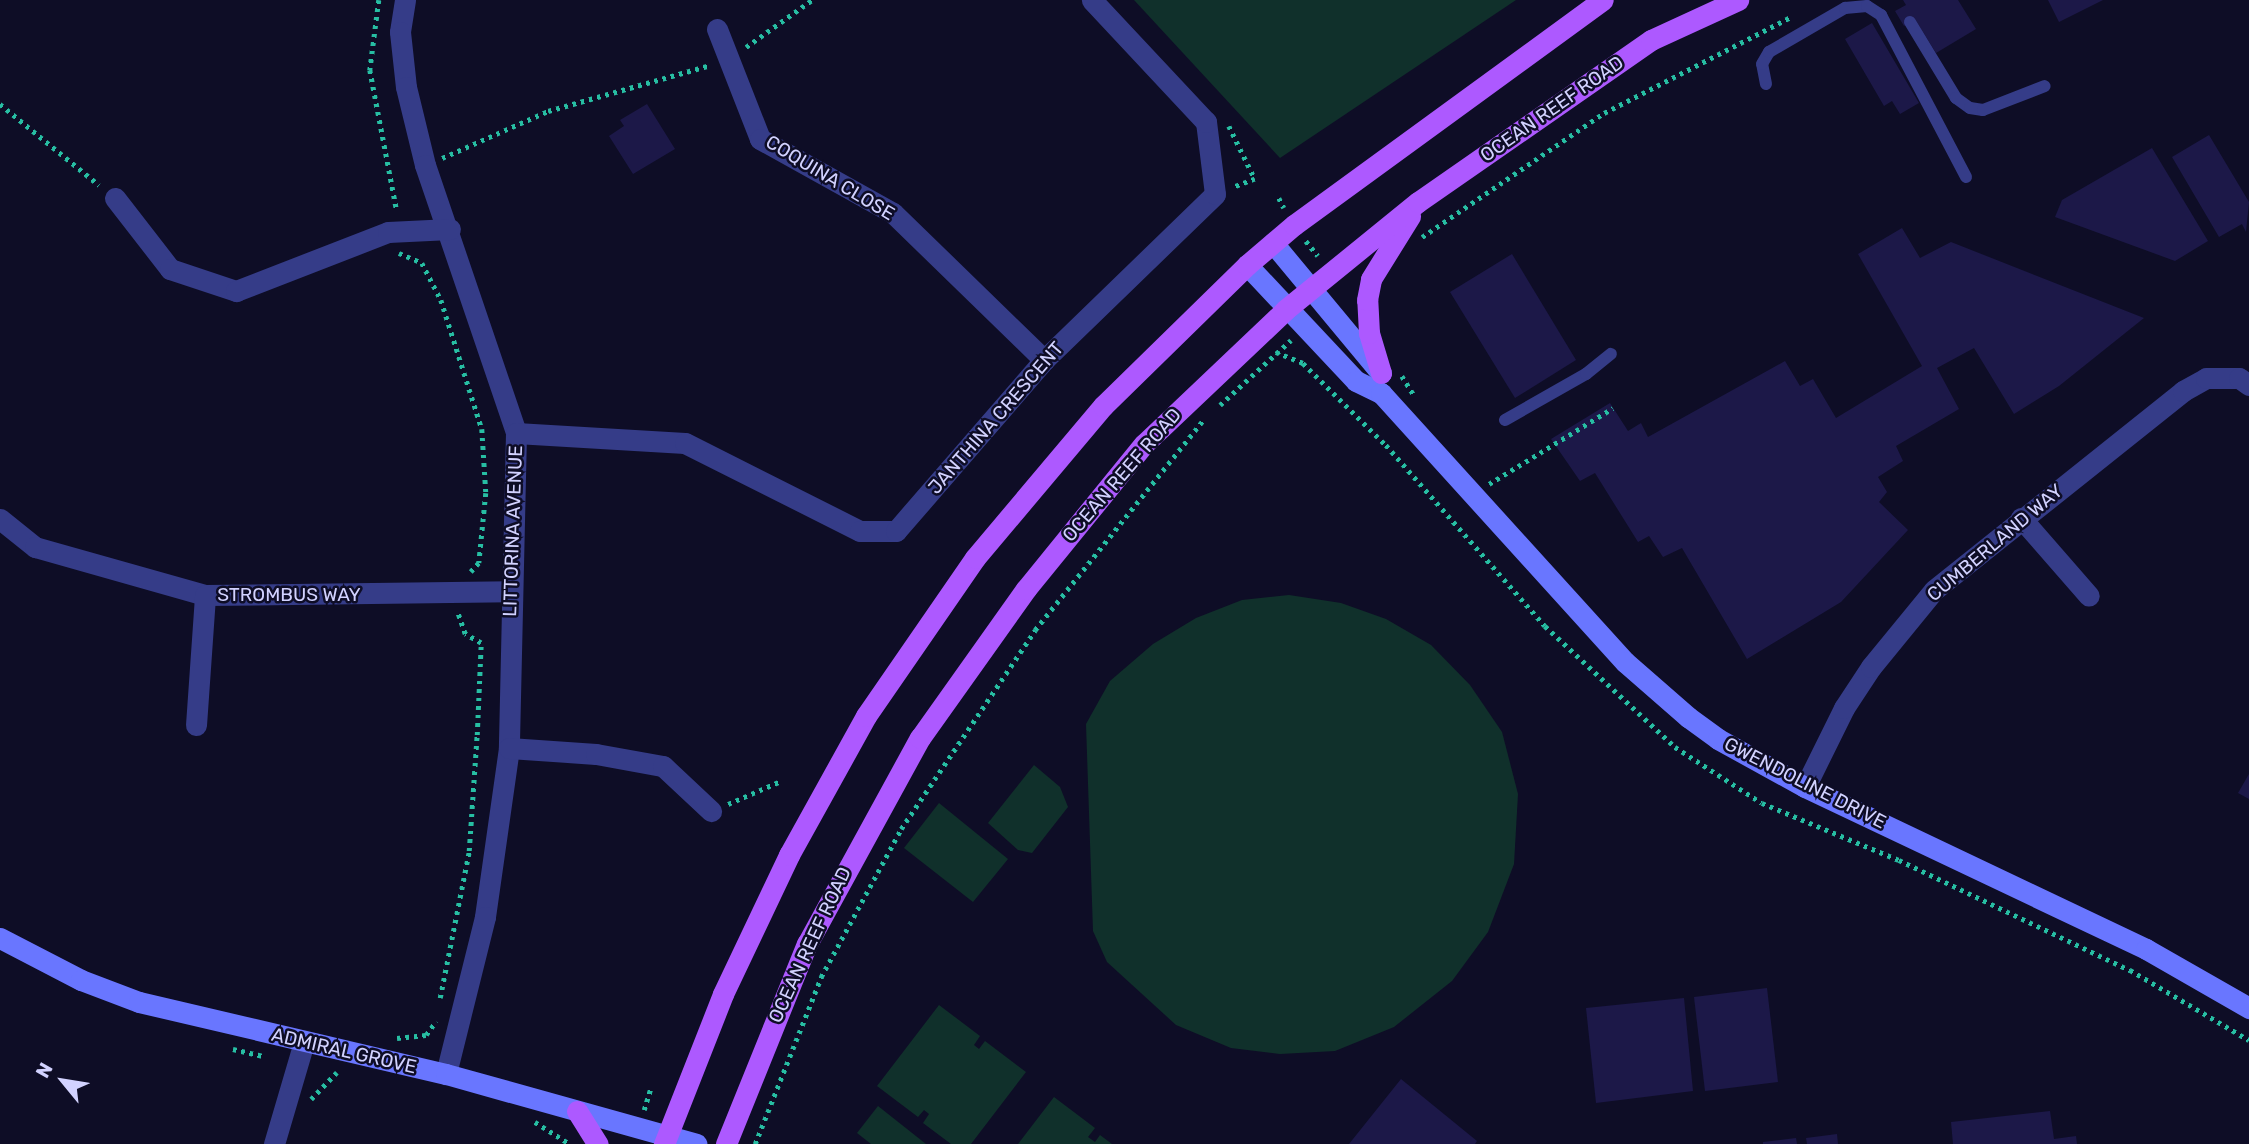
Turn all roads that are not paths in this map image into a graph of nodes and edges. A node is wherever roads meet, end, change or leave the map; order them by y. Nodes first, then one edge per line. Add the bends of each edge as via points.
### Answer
1 (405, 0) edge
2 (1092, 0) edge
3 (1603, 0) edge
4 (1738, 0) edge
5 (1910, 22) dead end
6 (717, 29) dead end
7 (1766, 84) dead end
8 (2045, 86) dead end
9 (1966, 177) dead end
10 (115, 198) road end
11 (1418, 202) junction
12 (450, 229) junction
13 (1273, 243) junction
14 (1247, 265) junction
15 (1310, 289) junction
16 (1285, 310) junction
17 (1611, 354) dead end
18 (1044, 360) junction
19 (1386, 378) junction
20 (2249, 385) edge
21 (1506, 420) dead end
22 (516, 433) junction
23 (2021, 518) junction
24 (0, 519) edge
25 (511, 591) junction
26 (205, 595) junction
27 (2089, 596) dead end
28 (196, 725) dead end
29 (509, 748) junction
30 (1805, 787) junction
31 (711, 811) road end
32 (0, 938) edge
33 (2249, 1008) edge
34 (304, 1042) junction
35 (446, 1074) junction
36 (578, 1111) junction
37 (666, 1140) edge
38 (274, 1144) edge
39 (598, 1144) edge
40 (695, 1144) edge
41 (726, 1144) edge

1 - 12 street, LITTORINA AVENUE via 400,32 406,87 425,165
2 - 18 street, JANTHINA CRESCENT via 1206,122 1215,194
3 - 13 main road
4 - 11 main road, OCEAN REEF ROAD via 1651,40
5 - 8 lane via 1956,97 1970,108 1983,110
6 - 18 street, COQUINA CLOSE via 760,139 893,213
7 - 9 lane via 1762,64 1769,52 1845,8 1867,6 1881,15
10 - 12 street via 170,269 236,291 387,232
11 - 15 main road, OCEAN REEF ROAD
11 - 19 main road via 1371,279 1369,333
12 - 22 street, LITTORINA AVENUE
13 - 14 main road
13 - 15 street, GWENDOLINE DRIVE
14 - 16 street, GWENDOLINE DRIVE
14 - 37 main road via 1166,341 975,558 866,716 789,855 735,968
15 - 16 main road, OCEAN REEF ROAD
15 - 19 street, GWENDOLINE DRIVE
16 - 19 street, GWENDOLINE DRIVE via 1356,381
16 - 41 main road, OCEAN REEF ROAD via 1144,444 968,666 881,804 807,944
17 - 21 lane via 1586,374
18 - 22 street, JANTHINA CRESCENT via 896,531 860,531 685,443
19 - 30 street, GWENDOLINE DRIVE via 1625,662 1718,740
20 - 23 street, CUMBERLAND WAY via 2239,378 2206,378 2183,391
22 - 25 street, LITTORINA AVENUE
23 - 27 street
23 - 30 street, CUMBERLAND WAY via 1934,590 1893,637 1844,708
24 - 26 street, STROMBUS WAY via 35,547
25 - 26 street, STROMBUS WAY
25 - 29 street, LITTORINA AVENUE
26 - 28 street
29 - 31 street via 596,754 663,766
29 - 35 street, LITTORINA AVENUE via 485,917
30 - 33 street, GWENDOLINE DRIVE via 2147,948
32 - 34 street, ADMIRAL GROVE via 81,980 139,1002
34 - 35 street, ADMIRAL GROVE
34 - 38 street
35 - 36 street, ADMIRAL GROVE
36 - 37 street, ADMIRAL GROVE
36 - 39 main road
37 - 40 street, ADMIRAL GROVE

